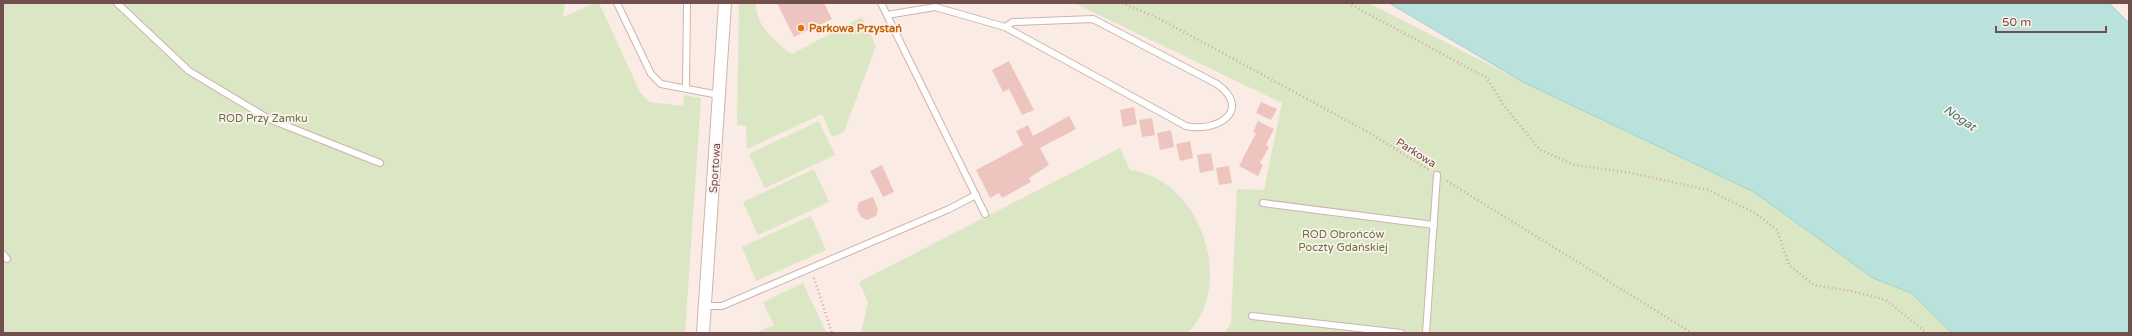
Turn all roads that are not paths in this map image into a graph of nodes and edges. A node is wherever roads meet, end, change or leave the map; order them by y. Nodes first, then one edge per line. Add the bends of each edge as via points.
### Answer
1 (117, 3) edge
2 (617, 3) edge
3 (687, 3) edge
4 (725, 3) edge
5 (881, 3) edge
6 (887, 15) junction
7 (1004, 27) junction
8 (686, 88) junction
9 (719, 95) junction
10 (380, 163) dead end
11 (1437, 175) road end
12 (976, 195) junction
13 (1263, 203) dead end
14 (985, 214) dead end
15 (1434, 225) junction
16 (705, 306) junction
17 (1252, 316) dead end
18 (703, 333) edge
19 (1401, 333) edge
20 (1426, 333) edge

1 - 10 lane via 189,71 269,120
2 - 8 lane via 651,74 661,84
3 - 8 lane
4 - 9 street, Sportowa
5 - 6 lane
6 - 7 lane via 935,7
6 - 12 lane
7 - 7 lane via 1186,126 1212,126 1228,118 1232,111 1232,102 1228,94 1217,84 1093,19 1013,22
8 - 9 lane
9 - 16 street, Sportowa
11 - 15 lane
12 - 14 lane
12 - 16 lane via 949,209 722,306
13 - 15 lane
15 - 20 lane
16 - 18 street, Sportowa
17 - 19 lane

